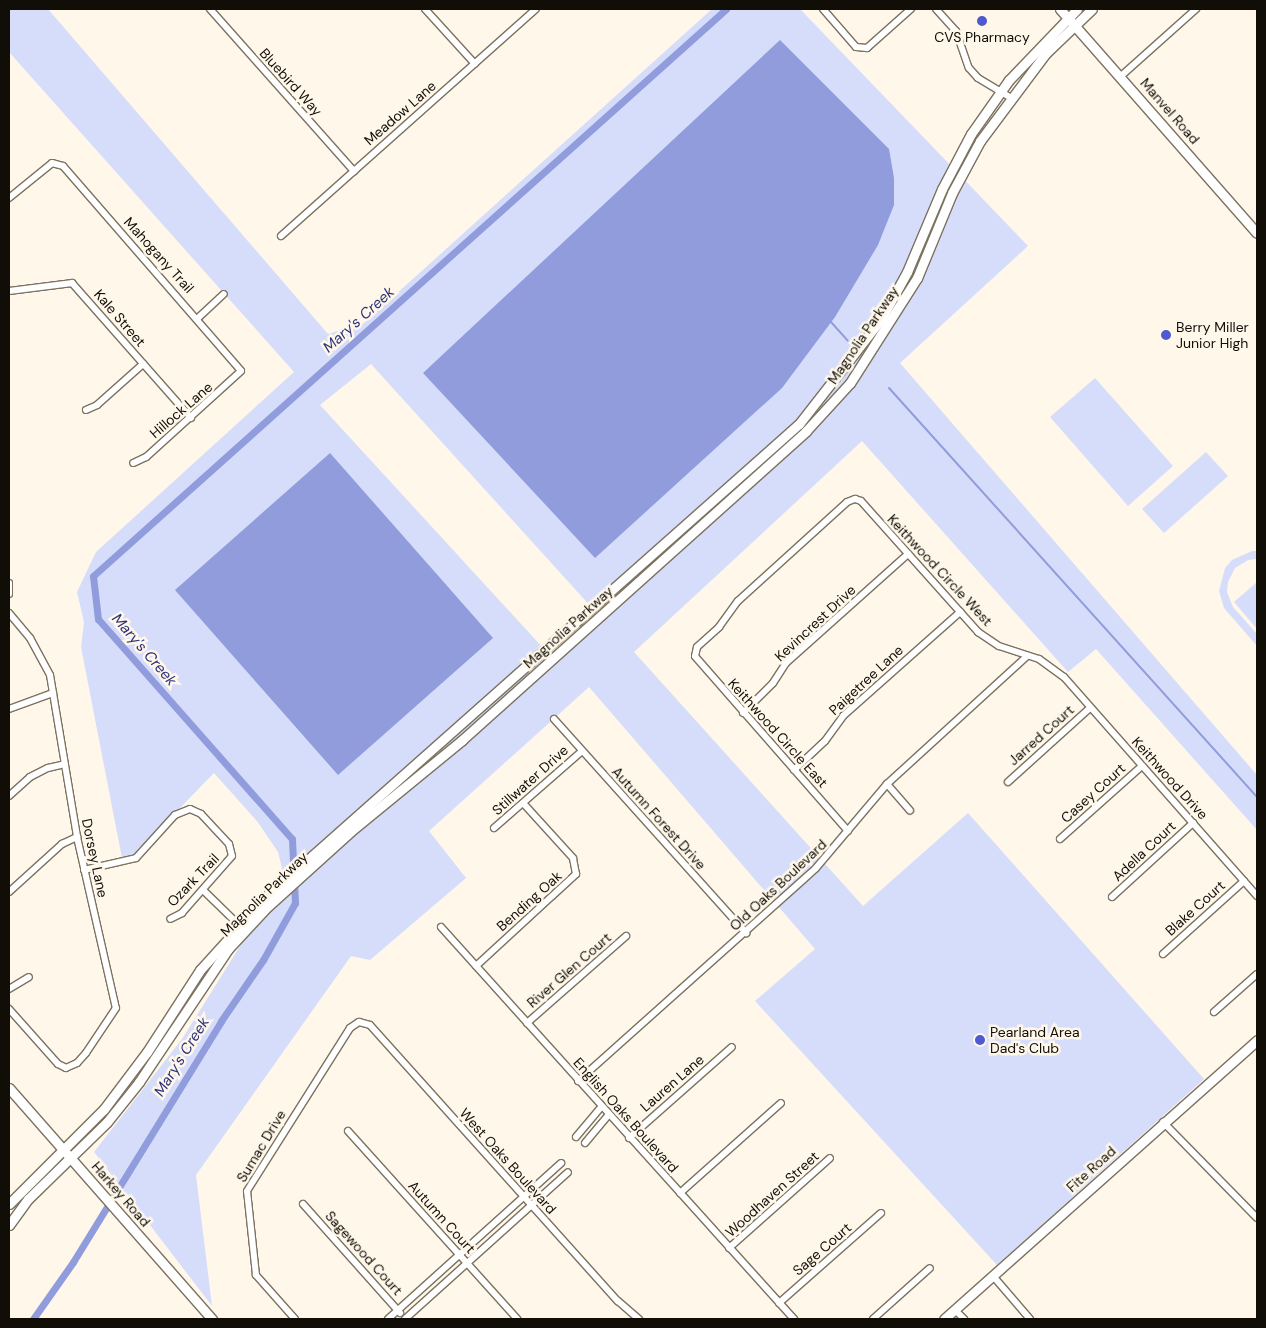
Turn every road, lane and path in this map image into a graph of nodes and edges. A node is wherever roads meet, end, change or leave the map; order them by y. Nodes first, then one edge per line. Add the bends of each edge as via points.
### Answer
1 (210, 9) edge
2 (425, 9) edge
3 (536, 9) edge
4 (823, 9) edge
5 (911, 9) edge
6 (936, 9) edge
7 (1060, 9) edge
8 (1077, 9) edge
9 (1092, 9) edge
10 (1196, 9) edge
11 (1067, 18) junction
12 (1074, 26) junction
13 (475, 64) junction
14 (1121, 76) junction
15 (1001, 92) junction
16 (1011, 98) junction
17 (354, 171) junction
18 (9, 198) edge
19 (1257, 233) edge
20 (281, 236) dead end
21 (9, 291) edge
22 (224, 294) dead end
23 (889, 304) junction
24 (899, 310) junction
25 (198, 318) junction
26 (143, 364) junction
27 (241, 371) joint
28 (86, 410) dead end
29 (807, 415) junction
30 (191, 418) junction
31 (815, 422) junction
32 (134, 463) dead end
33 (908, 554) junction
34 (9, 583) edge
35 (9, 594) edge
36 (602, 597) junction
37 (611, 607) junction
38 (960, 612) junction
39 (9, 613) edge
40 (696, 650) joint
41 (1027, 656) junction
42 (514, 675) junction
43 (1064, 677) joint
44 (523, 686) junction
45 (53, 694) junction
46 (1090, 708) junction
47 (9, 709) edge
48 (743, 713) junction
49 (554, 720) dead end
50 (582, 751) junction
51 (65, 764) junction
52 (1142, 766) junction
53 (794, 770) junction
54 (1008, 782) dead end
55 (887, 784) junction
56 (9, 796) edge
57 (523, 803) junction
58 (910, 810) dead end
59 (1193, 823) junction
60 (494, 828) dead end
61 (848, 831) junction
62 (77, 837) junction
63 (1060, 839) dead end
64 (329, 845) junction
65 (84, 870) junction
66 (1244, 881) junction
67 (203, 890) junction
68 (9, 892) edge
69 (1257, 896) edge
70 (272, 897) junction
71 (1112, 897) dead end
72 (170, 919) dead end
73 (239, 925) junction
74 (441, 927) dead end
75 (746, 933) junction
76 (626, 936) dead end
77 (1163, 954) dead end
78 (476, 966) junction
79 (1257, 974) edge
80 (29, 977) dead end
81 (9, 989) edge
82 (9, 1008) edge
83 (1214, 1012) dead end
84 (359, 1022) joint
85 (527, 1023) junction
86 (1257, 1040) edge
87 (732, 1048) dead end
88 (578, 1081) junction
89 (9, 1088) edge
90 (781, 1103) dead end
91 (601, 1107) junction
92 (608, 1116) junction
93 (1163, 1122) junction
94 (348, 1131) dead end
95 (576, 1137) dead end
96 (629, 1138) junction
97 (585, 1143) dead end
98 (63, 1149) junction
99 (71, 1158) junction
100 (830, 1158) dead end
101 (561, 1163) dead end
102 (568, 1172) dead end
103 (680, 1193) junction
104 (524, 1197) junction
105 (9, 1204) edge
106 (303, 1204) dead end
107 (532, 1206) junction
108 (881, 1213) dead end
109 (1257, 1218) edge
110 (9, 1225) edge
111 (729, 1248) junction
112 (459, 1255) junction
113 (466, 1263) junction
114 (930, 1268) dead end
115 (993, 1276) junction
116 (779, 1303) junction
117 (398, 1310) junction
118 (955, 1310) junction
119 (212, 1319) edge
120 (295, 1319) edge
121 (388, 1319) edge
122 (405, 1319) edge
123 (517, 1319) edge
124 (639, 1319) edge
125 (794, 1319) edge
126 (873, 1319) edge
127 (944, 1319) edge
128 (964, 1319) edge
129 (1030, 1319) edge

1 - 17 street, Bluebird Way
2 - 13 street
3 - 13 street, Meadow Lane
4 - 5 street via 856,47 867,48
6 - 15 street via 956,31 969,68
7 - 11 street, Manvel Road
8 - 11 street, Magnolia Parkway
9 - 12 street, Magnolia Parkway
10 - 14 street
11 - 12 street, Manvel Road
11 - 15 street, Magnolia Parkway
12 - 14 street, Manvel Road
12 - 16 street, Magnolia Parkway via 1050,49
13 - 17 street, Meadow Lane
14 - 19 street, Manvel Road
15 - 16 street
15 - 23 street, Magnolia Parkway via 971,134
16 - 24 street, Magnolia Parkway via 980,141 952,193 918,278
17 - 20 street, Meadow Lane
18 - 25 street, Mahogany Trail via 52,163 63,166
21 - 26 street, Kale Street via 72,284
22 - 25 street
23 - 24 street
23 - 29 street, Magnolia Parkway via 841,374
24 - 31 street, Magnolia Parkway via 850,383
25 - 27 street, Mahogany Trail
26 - 28 street via 97,405
26 - 30 street, Kale Street
27 - 30 street, Hillock Lane
29 - 31 street
29 - 36 street, Magnolia Parkway
30 - 32 street, Hillock Lane via 146,457
31 - 37 street, Magnolia Parkway
33 - 38 street, Keithwood Circle West
33 - 40 street, Keithwood Circle West via 856,499 847,502 738,601
33 - 48 street, Kevincrest Drive via 786,663 773,683
34 - 35 street
36 - 37 street
36 - 42 street, Magnolia Parkway
37 - 44 street, Magnolia Parkway
38 - 41 street, Keithwood Circle West via 988,640
38 - 53 street, Paigetree Lane via 843,716 825,741
39 - 45 street, Dorsey Lane via 30,638 50,674
40 - 48 street, Keithwood Circle East via 698,663
41 - 43 street, Keithwood Circle West via 1048,664
41 - 55 street, Old Oaks Boulevard
42 - 44 street
42 - 64 street, Magnolia Parkway
43 - 46 street, Keithwood Drive
44 - 64 street, Magnolia Parkway
45 - 47 street
45 - 51 street, Dorsey Lane
46 - 52 street, Keithwood Drive
46 - 54 street, Jarred Court
48 - 53 street, Keithwood Circle East
49 - 50 street, Autumn Forest Drive
50 - 57 street, Stillwater Drive
50 - 75 street, Autumn Forest Drive
51 - 56 street via 30,777
51 - 62 street, Dorsey Lane
52 - 59 street, Keithwood Drive
52 - 63 street, Casey Court
53 - 61 street, Keithwood Circle East
55 - 58 street
55 - 61 street, Old Oaks Boulevard
57 - 60 street, Stillwater Drive
57 - 78 street, Bending Oak via 573,858 576,874
59 - 66 street, Keithwood Drive
59 - 71 street, Adella Court
61 - 75 street, Old Oaks Boulevard via 828,856
62 - 65 street, Dorsey Lane
62 - 68 street via 62,844
64 - 70 street, Magnolia Parkway
65 - 67 street, Ozark Trail via 136,858 175,815 190,809 201,814 229,844 232,856
65 - 82 street, Dorsey Lane via 116,1008 86,1053 77,1063 66,1068 58,1064
66 - 69 street, Keithwood Drive
66 - 77 street, Blake Court
67 - 72 street, Ozark Trail via 182,913
67 - 73 street
70 - 73 street, Magnolia Parkway
70 - 99 street, Magnolia Parkway via 228,949 139,1082 107,1122
73 - 98 street, Magnolia Parkway via 200,970 148,1052 104,1109
74 - 78 street, English Oaks Boulevard
75 - 88 street, Old Oaks Boulevard
76 - 85 street, River Glen Court
78 - 85 street, English Oaks Boulevard
79 - 83 street
80 - 81 street
84 - 104 street, West Oaks Boulevard via 370,1024
84 - 120 street, Sumac Drive via 350,1028 247,1191 256,1275
85 - 88 street, English Oaks Boulevard
86 - 93 street, Fite Road
87 - 96 street, Lauren Lane
88 - 91 street, English Oaks Boulevard
89 - 98 street, Harkey Road
90 - 103 street
91 - 92 street, English Oaks Boulevard
91 - 95 street
92 - 96 street, English Oaks Boulevard
92 - 97 street
93 - 109 street
93 - 115 street, Fite Road
94 - 112 street, Autumn Court
96 - 103 street, English Oaks Boulevard
98 - 99 street, Harkey Road
98 - 105 street, Magnolia Parkway
99 - 110 street, Magnolia Parkway via 28,1199
99 - 119 street, Harkey Road
100 - 111 street, Woodhaven Street
101 - 104 street
102 - 107 street
103 - 111 street, English Oaks Boulevard
104 - 107 street, West Oaks Boulevard
104 - 112 street
106 - 117 street, Sagewood Court
107 - 113 street
107 - 124 street, West Oaks Boulevard via 618,1302
108 - 116 street, Sage Court
111 - 116 street, English Oaks Boulevard
112 - 113 street, Autumn Court
112 - 117 street
113 - 122 street
113 - 123 street, Autumn Court
114 - 126 street
115 - 118 street, Fite Road
115 - 129 street
116 - 125 street, English Oaks Boulevard
117 - 121 street
117 - 122 street, Sagewood Court
118 - 127 street, Fite Road
118 - 128 street

